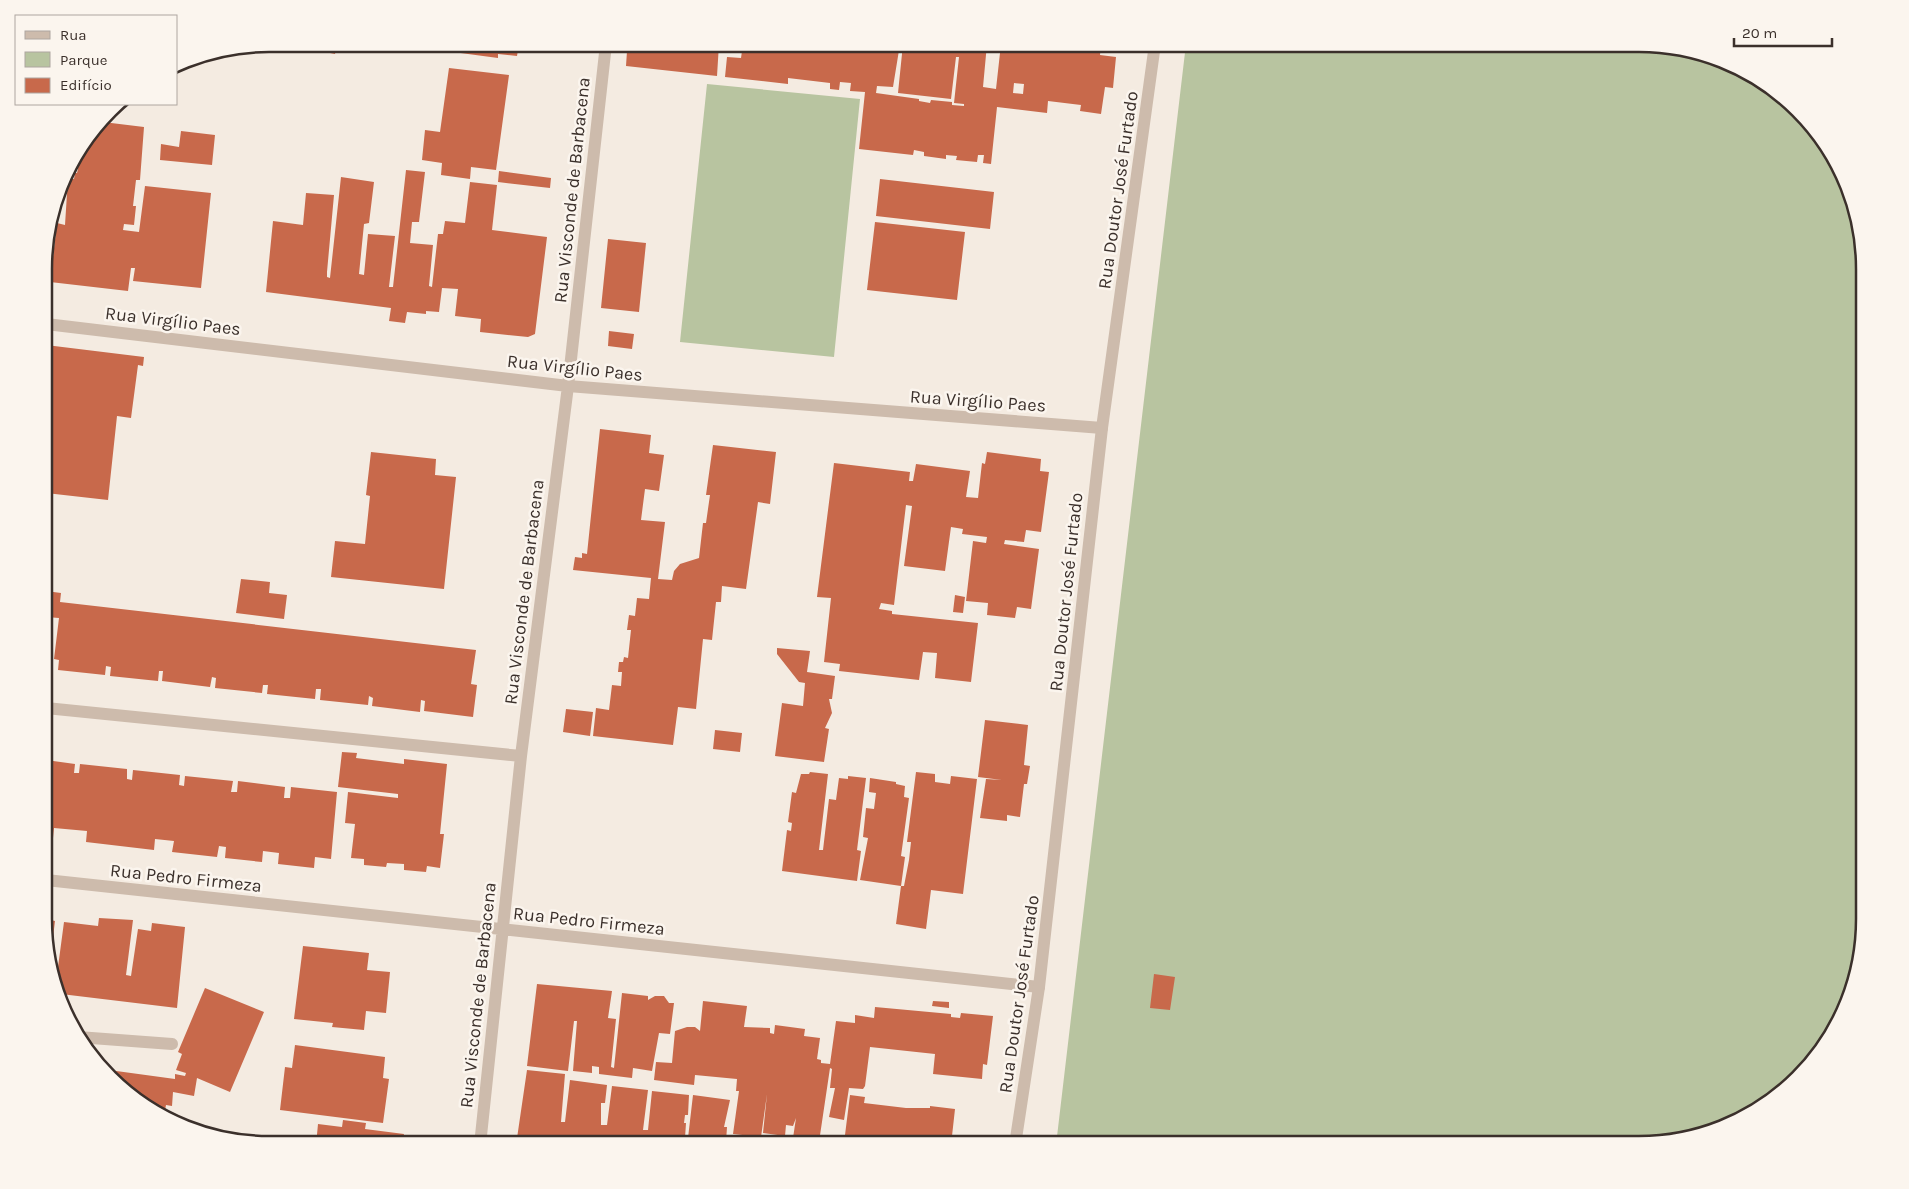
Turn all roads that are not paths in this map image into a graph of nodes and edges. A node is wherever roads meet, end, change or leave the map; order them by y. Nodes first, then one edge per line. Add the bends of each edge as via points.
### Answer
1 (605, 52) edge
2 (1154, 52) edge
3 (52, 325) edge
4 (568, 386) junction
5 (1102, 428) junction
6 (52, 709) edge
7 (521, 756) junction
8 (52, 881) edge
9 (503, 930) junction
10 (1039, 987) junction
11 (88, 1038) edge
12 (172, 1044) dead end
13 (481, 1136) edge
14 (1017, 1136) edge

1 - 4 street, Rua Visconde de Barbacena
2 - 5 street, Rua Doutor José Furtado
3 - 4 street, Rua Virgílio Paes
4 - 5 street, Rua Virgílio Paes
4 - 7 street, Rua Visconde de Barbacena
5 - 10 street, Rua Doutor José Furtado
6 - 7 street
7 - 9 street, Rua Visconde de Barbacena
8 - 9 street, Rua Pedro Firmeza
9 - 10 street, Rua Pedro Firmeza
9 - 13 street, Rua Visconde de Barbacena
10 - 14 street, Rua Doutor José Furtado
11 - 12 street

